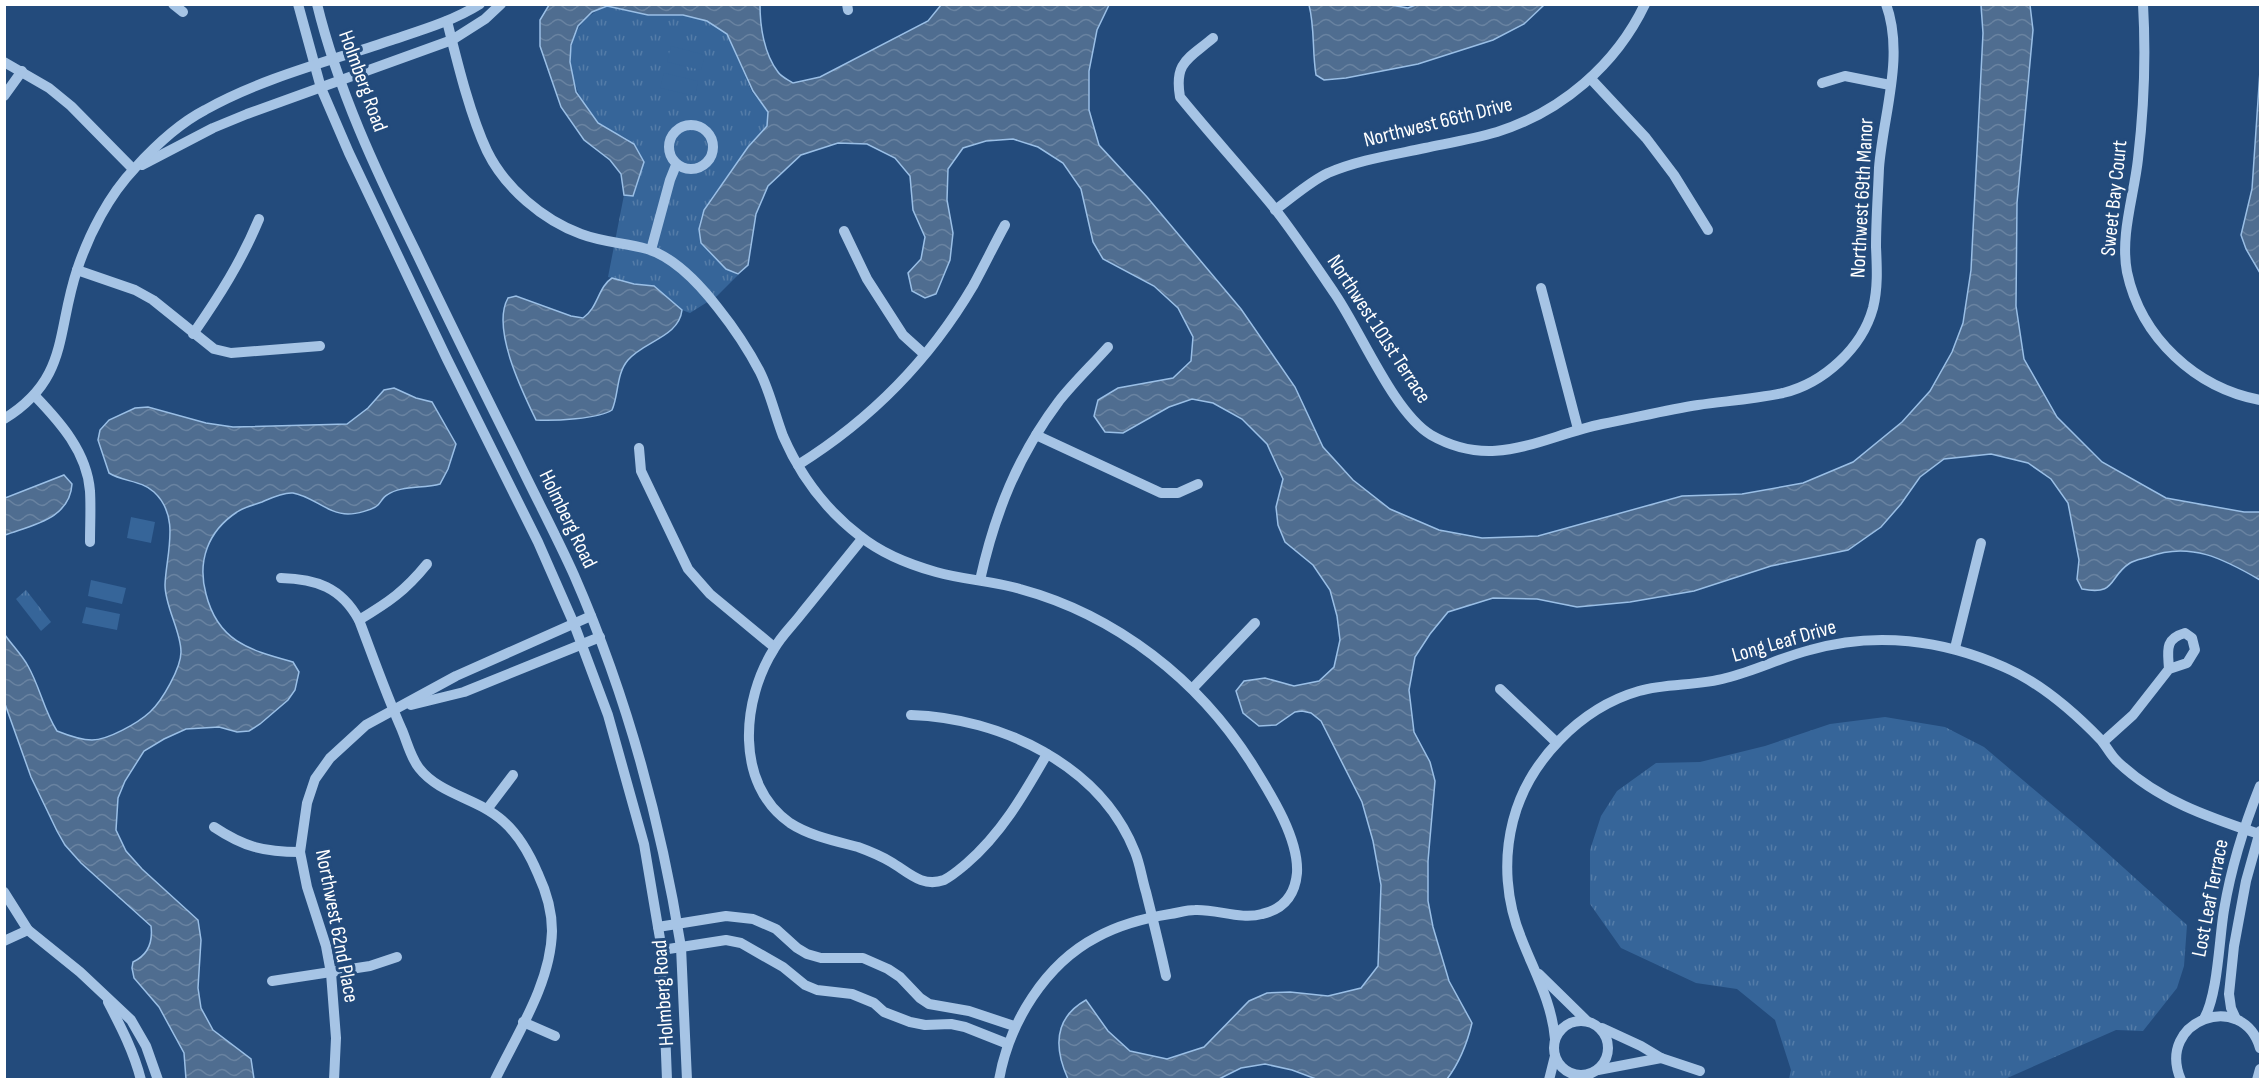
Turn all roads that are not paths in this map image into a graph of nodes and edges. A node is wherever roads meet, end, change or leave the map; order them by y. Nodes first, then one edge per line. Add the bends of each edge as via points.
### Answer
1 (173, 4) edge
2 (298, 4) edge
3 (317, 4) edge
4 (480, 4) edge
5 (501, 4) edge
6 (1645, 4) edge
7 (1886, 4) edge
8 (2143, 4) edge
9 (183, 12) dead end
10 (447, 21) junction
11 (1213, 38) dead end
12 (452, 40) junction
13 (333, 60) junction
14 (4, 62) edge
15 (315, 66) junction
16 (22, 71) junction
17 (1591, 79) junction
18 (339, 81) junction
19 (1822, 83) dead end
20 (1890, 85) junction
21 (321, 87) junction
22 (4, 96) edge
23 (676, 165) junction
24 (133, 169) junction
25 (1275, 210) junction
26 (259, 219) dead end
27 (1005, 225) dead end
28 (1707, 230) dead end
29 (844, 231) dead end
30 (651, 250) junction
31 (77, 270) junction
32 (1541, 288) dead end
33 (193, 334) junction
34 (320, 346) dead end
35 (1108, 347) dead end
36 (1849, 352) joint
37 (924, 354) junction
38 (35, 396) junction
39 (2260, 400) edge
40 (4, 419) edge
41 (1578, 429) junction
42 (1036, 435) junction
43 (639, 448) dead end
44 (798, 465) junction
45 (1198, 484) dead end
46 (862, 539) junction
47 (90, 543) dead end
48 (1981, 543) dead end
49 (427, 564) dead end
50 (281, 578) dead end
51 (980, 580) junction
52 (591, 616) junction
53 (359, 620) junction
54 (1255, 623) dead end
55 (574, 624) junction
56 (600, 637) junction
57 (583, 645) junction
58 (774, 647) junction
59 (1955, 648) junction
60 (2169, 669) dead end
61 (1193, 688) junction
62 (1500, 689) dead end
63 (393, 710) junction
64 (911, 715) dead end
65 (1556, 742) junction
66 (2103, 742) junction
67 (1047, 754) junction
68 (513, 775) dead end
69 (2260, 786) edge
70 (488, 808) junction
71 (214, 827) dead end
72 (2244, 829) junction
73 (2260, 832) edge
74 (300, 852) junction
75 (4, 892) edge
76 (1152, 917) junction
77 (677, 925) junction
78 (658, 927) junction
79 (28, 930) junction
80 (4, 941) edge
81 (681, 946) junction
82 (662, 950) junction
83 (397, 957) dead end
84 (1535, 969) junction
85 (331, 973) junction
86 (1167, 976) dead end
87 (272, 981) dead end
88 (103, 994) junction
89 (2204, 1019) junction
90 (2236, 1019) junction
91 (1587, 1021) junction
92 (524, 1022) junction
93 (1014, 1026) junction
94 (1600, 1027) junction
95 (555, 1036) dead end
96 (1555, 1039) junction
97 (1008, 1044) junction
98 (2260, 1046) edge
99 (1555, 1056) junction
100 (1661, 1058) junction
101 (2260, 1069) edge
102 (1598, 1070) junction
103 (1700, 1071) dead end
104 (1580, 1077) edge
105 (141, 1080) edge
106 (159, 1080) edge
107 (334, 1080) edge
108 (495, 1080) edge
109 (667, 1080) edge
110 (687, 1080) edge
111 (999, 1080) edge
112 (1549, 1080) edge
113 (2181, 1080) edge
114 (2257, 1080) edge

1 - 9 street
2 - 15 street, Holmberg Road
3 - 13 street, Holmberg Road
4 - 10 street
5 - 12 street
6 - 17 street, Northwest 66th Drive via 1613,55
7 - 20 street, Northwest 69th Manor via 1894,37
8 - 39 street, Sweet Bay Court via 2142,116 2125,247 2127,272 2147,322 2178,360 2218,387
10 - 12 street
10 - 13 street
11 - 25 street, Northwest 101st Terrace via 1183,64 1177,80 1180,97
12 - 18 street
12 - 30 street via 475,119 504,178 554,222 583,235
13 - 15 street
13 - 18 street, Holmberg Road
14 - 16 street
15 - 21 street, Holmberg Road
15 - 24 street via 240,92 203,111 173,131
16 - 22 street
16 - 24 street via 71,106
17 - 25 street, Northwest 66th Drive via 1540,113 1497,132 1358,162 1326,174
17 - 28 street via 1646,138
18 - 21 street
18 - 52 street, Holmberg Road via 401,223
19 - 20 street via 1845,76
20 - 36 street, Northwest 69th Manor via 1877,206 1878,285 1863,332
21 - 24 street via 213,128
21 - 55 street, Holmberg Road via 384,230 538,542
23 - 23 street via 695,170 709,161 712,143 704,129 687,124 673,134 669,147
23 - 30 street
24 - 31 street via 103,212
25 - 41 street, Northwest 101st Terrace via 1338,297 1402,406 1428,433 1464,448 1497,452
26 - 33 street via 243,257
27 - 37 street via 973,286
29 - 37 street via 867,279 903,335
30 - 44 street via 699,284 743,342 761,374 784,439
31 - 33 street via 135,290
31 - 38 street via 62,339 52,368
32 - 41 street
33 - 34 street via 214,349 231,353
35 - 42 street via 1060,400
36 - 41 street, Northwest 101st Terrace via 1807,384 1785,392
37 - 44 street via 904,380 865,416
38 - 40 street
38 - 47 street via 63,425 84,465 90,489
42 - 45 street via 1161,493 1178,493
42 - 51 street via 1005,494
43 - 58 street via 641,471 688,569 710,594
44 - 46 street via 816,494
46 - 51 street via 937,573
46 - 58 street
48 - 59 street
49 - 53 street via 393,599
50 - 53 street via 326,586 351,606
51 - 61 street via 1021,589 1113,627
52 - 55 street, Northwest 62nd Place
52 - 56 street, Holmberg Road
53 - 63 street
54 - 61 street
55 - 57 street, Holmberg Road
55 - 63 street, Northwest 62nd Place via 456,676
56 - 57 street, Northwest 62nd Place
56 - 77 street, Holmberg Road via 646,776
57 - 63 street, Northwest 62nd Place via 464,692
57 - 78 street, Holmberg Road via 639,823
58 - 67 street via 759,675 748,732 759,785 773,808 790,823 815,836 866,850 917,879 930,883 945,879 993,838
59 - 65 street, Long Leaf Drive via 1898,639 1812,649 1718,680 1638,692 1591,715
59 - 66 street, Long Leaf Drive via 2008,668 2036,684
60 - 66 street via 2133,715
61 - 76 street via 1222,720 1273,796 1292,841 1297,867 1295,886 1280,908 1252,916 1194,910
62 - 65 street
63 - 70 street via 417,766 430,781
63 - 74 street, Northwest 62nd Place via 348,740 315,779 307,803
64 - 67 street via 977,723
65 - 84 street, Long Leaf Drive via 1524,792 1513,819 1508,850 1507,882 1512,910
66 - 72 street, Long Leaf Drive via 2115,760 2154,791
67 - 76 street via 1101,797 1124,829 1136,853
68 - 70 street
69 - 72 street, Lost Leaf Terrace
70 - 92 street via 521,842 547,894 552,931 547,959
71 - 74 street via 252,847
72 - 73 street, Long Leaf Drive
72 - 89 street, Lost Leaf Terrace via 2224,906 2211,1007
73 - 90 street, Lost Leaf Terrace via 2234,946 2229,993
74 - 85 street, Northwest 62nd Place
75 - 79 street
76 - 86 street
76 - 93 street via 1095,938 1069,956 1047,978
77 - 78 street
77 - 81 street, Holmberg Road
77 - 93 street via 726,916 753,919 776,928 807,954 863,958 900,977 929,1004 969,1011
78 - 82 street, Holmberg Road
79 - 80 street
79 - 88 street
81 - 82 street
81 - 97 street via 726,940 741,943 817,990 852,994 910,1022 965,1027
81 - 110 street, Holmberg Road
82 - 109 street, Holmberg Road
83 - 85 street
84 - 91 street, Long Leaf Drive
84 - 96 street, Long Leaf Drive via 1550,1008
85 - 87 street
85 - 107 street, Northwest 62nd Place via 336,1038
88 - 105 street via 123,1029
88 - 106 street via 131,1020
89 - 90 street
89 - 113 street via 2187,1030 2177,1049
90 - 98 street via 2251,1030
91 - 94 street
91 - 96 street via 1564,1026
92 - 95 street
92 - 108 street
93 - 97 street
94 - 100 street
94 - 102 street via 1609,1049
96 - 99 street
97 - 111 street
99 - 104 street via 1566,1071
99 - 112 street
100 - 102 street
100 - 103 street
101 - 114 street
102 - 104 street

